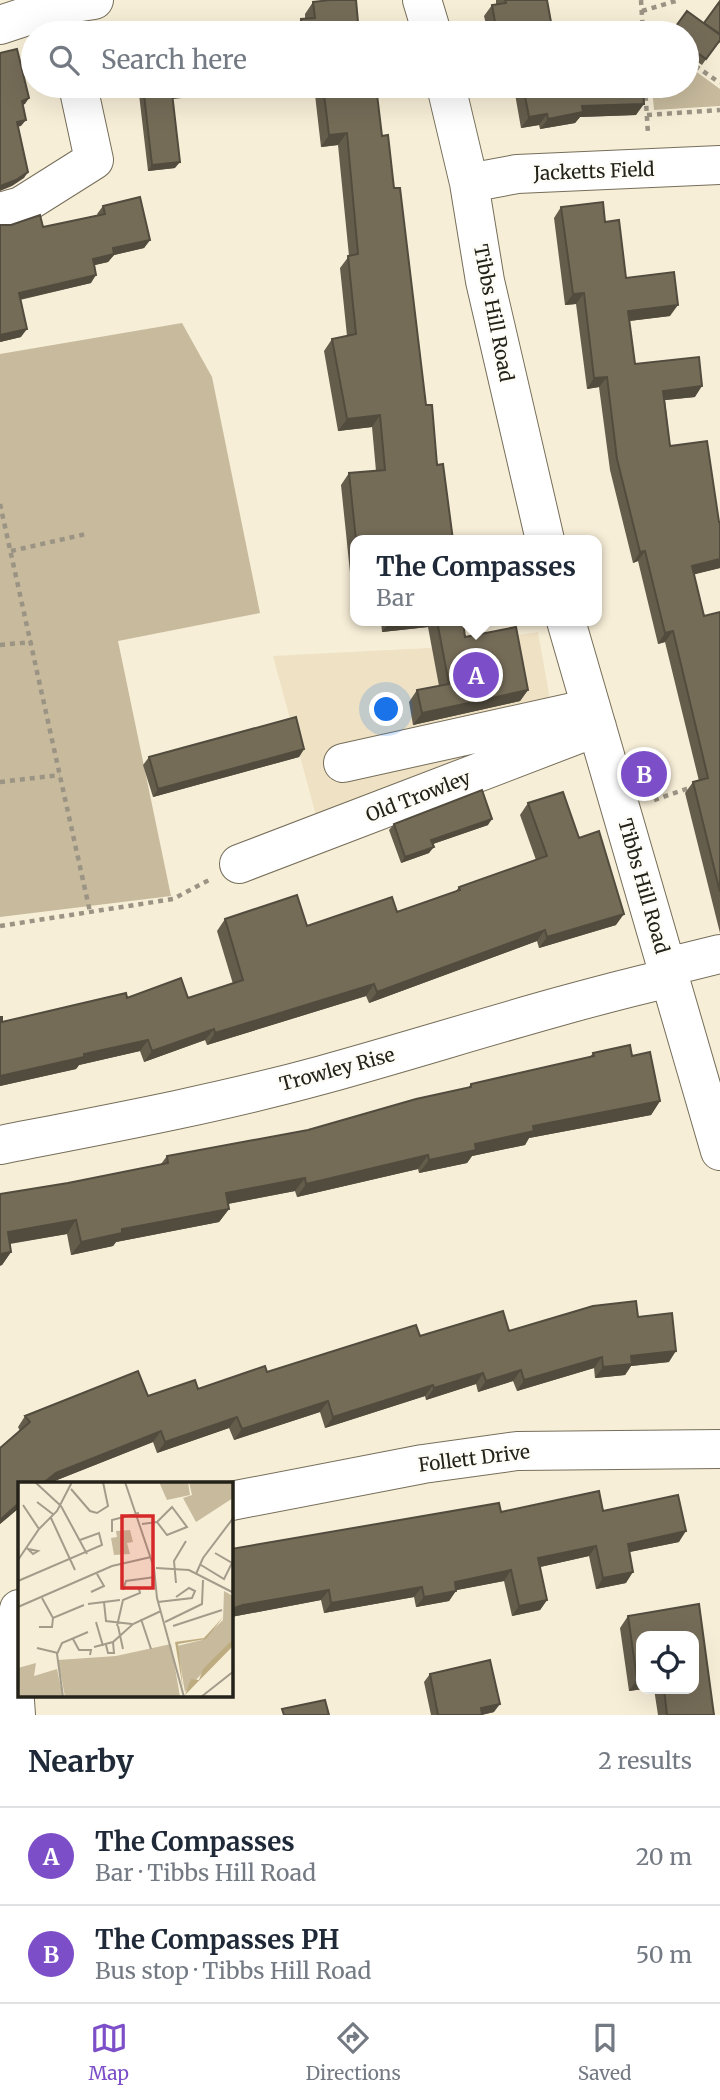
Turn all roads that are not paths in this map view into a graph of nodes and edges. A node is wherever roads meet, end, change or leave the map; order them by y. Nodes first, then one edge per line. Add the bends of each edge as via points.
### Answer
1 (422, 0) edge
2 (74, 13) edge
3 (25, 21) edge
4 (428, 21) edge
5 (21, 22) edge
6 (0, 25) edge
7 (81, 98) edge
8 (449, 98) edge
9 (720, 165) edge
10 (469, 183) junction
11 (0, 212) edge
12 (544, 535) edge
13 (567, 626) edge
14 (594, 718) junction
15 (343, 763) dead end
16 (239, 864) road end
17 (720, 954) edge
18 (668, 973) junction
19 (0, 1146) edge
20 (720, 1151) edge
21 (720, 1449) edge
22 (233, 1501) edge
23 (18, 1613) edge
24 (16, 1715) edge

1 - 4 street
2 - 3 street
5 - 6 street
7 - 11 street via 94,160 21,206
8 - 10 street, Tibbs Hill Road
9 - 10 street, Jacketts Field via 517,174
10 - 12 street, Tibbs Hill Road via 488,295
13 - 14 street, Tibbs Hill Road
14 - 15 street
14 - 16 street, Old Trowley
14 - 18 street, Tibbs Hill Road
17 - 18 street, Trowley Rise
18 - 19 street, Trowley Rise via 320,1075 181,1110
18 - 20 street, Tibbs Hill Road
21 - 22 street, Follett Drive via 517,1451
23 - 24 street via 10,1645

